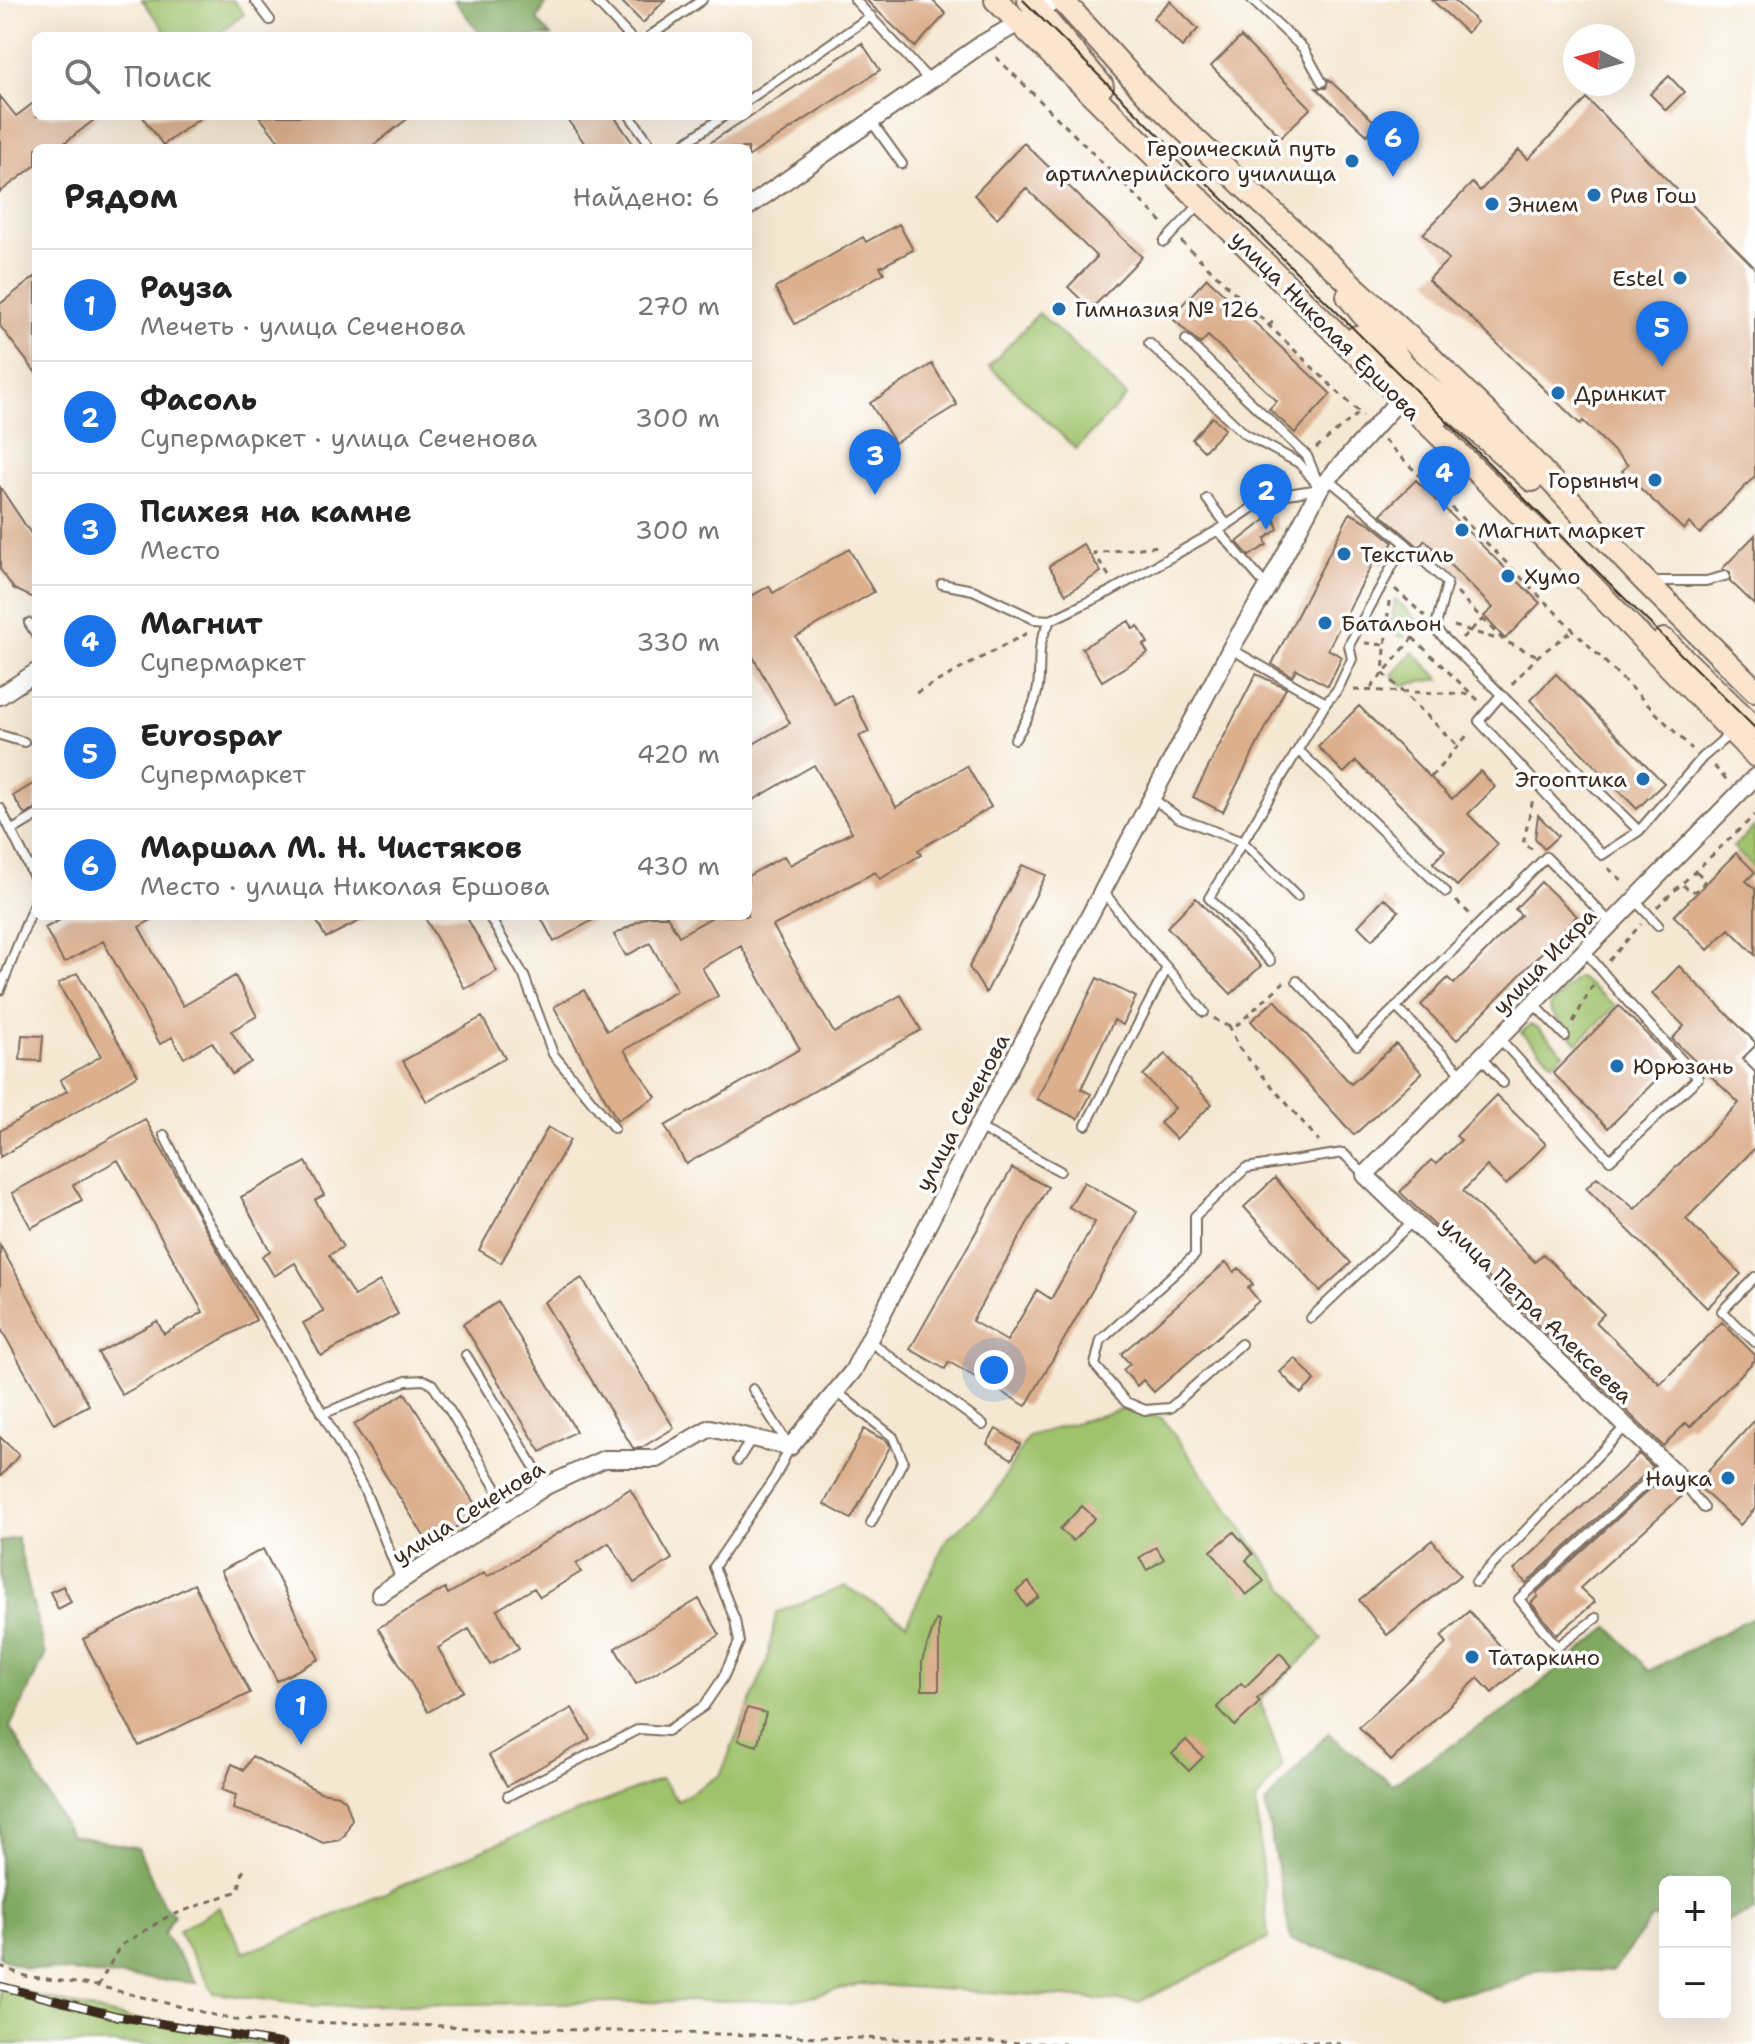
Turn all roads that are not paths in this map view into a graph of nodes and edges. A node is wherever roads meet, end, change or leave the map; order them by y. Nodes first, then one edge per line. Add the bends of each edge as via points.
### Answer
1 (255, 0) edge
2 (595, 0) edge
3 (702, 0) edge
4 (855, 0) edge
5 (996, 0) edge
6 (1252, 0) edge
7 (1043, 2) edge
8 (871, 16) junction
9 (270, 20) dead end
10 (1019, 22) junction
11 (625, 32) edge
12 (656, 32) edge
13 (929, 81) junction
14 (1322, 82) dead end
15 (752, 97) edge
16 (633, 120) edge
17 (718, 120) edge
18 (871, 121) junction
19 (650, 144) edge
20 (684, 144) edge
21 (902, 164) dead end
22 (752, 204) edge
23 (1205, 205) junction
24 (1164, 242) dead end
25 (1186, 340) dead end
26 (1149, 343) dead end
27 (1400, 399) junction
28 (1324, 484) junction
29 (1207, 499) dead end
30 (1223, 528) junction
31 (1405, 543) junction
32 (1562, 555) junction
33 (1725, 576) dead end
34 (1645, 581) junction
35 (942, 584) dead end
36 (1269, 585) junction
37 (1051, 620) junction
38 (29, 623) dead end
39 (32, 628) edge
40 (1231, 648) junction
41 (32, 675) edge
42 (1755, 690) edge
43 (1501, 695) junction
44 (0, 696) edge
45 (1326, 703) junction
46 (1755, 714) edge
47 (1744, 730) edge
48 (0, 735) edge
49 (1015, 739) dead end
50 (24, 742) dead end
51 (1299, 751) junction
52 (1755, 755) edge
53 (1755, 777) edge
54 (1152, 798) junction
55 (0, 808) edge
56 (32, 818) edge
57 (11, 831) junction
58 (1639, 831) junction
59 (1243, 842) junction
60 (32, 873) edge
61 (1104, 892) junction
62 (1446, 892) road end
63 (1297, 896) dead end
64 (1635, 900) junction
65 (32, 909) edge
66 (491, 920) edge
67 (1612, 923) junction
68 (1658, 925) dead end
69 (1585, 951) junction
70 (1270, 961) dead end
71 (1167, 968) junction
72 (1297, 981) road end
73 (0, 990) edge
74 (1533, 1003) junction
75 (1396, 1007) junction
76 (1204, 1012) road end
77 (1565, 1036) dead end
78 (1499, 1038) junction
79 (1481, 1057) junction
80 (1463, 1075) junction
81 (1503, 1083) dead end
82 (1086, 1125) dead end
83 (978, 1127) junction
84 (614, 1128) dead end
85 (164, 1135) dead end
86 (1060, 1171) dead end
87 (1365, 1175) junction
88 (1413, 1221) junction
89 (1755, 1277) edge
90 (1311, 1318) dead end
91 (869, 1341) junction
92 (1755, 1342) edge
93 (1241, 1344) dead end
94 (466, 1355) dead end
95 (753, 1389) dead end
96 (836, 1391) junction
97 (322, 1412) junction
98 (983, 1425) dead end
99 (1626, 1426) junction
100 (752, 1438) junction
101 (790, 1447) junction
102 (738, 1460) dead end
103 (1665, 1466) junction
104 (1679, 1477) joint
105 (546, 1486) junction
106 (1704, 1508) dead end
107 (509, 1510) junction
108 (871, 1523) dead end
109 (402, 1580) junction
110 (1476, 1582) dead end
111 (380, 1594) dead end
112 (1596, 1618) dead end
113 (508, 1796) dead end

1 - 9 lane
2 - 11 lane
3 - 12 lane
4 - 8 lane
5 - 10 main road, улица Николая Ершова
6 - 14 lane via 1303,48
7 - 10 street
7 - 23 main road
7 - 34 main road, улица Николая Ершова via 1299,236 1404,365
8 - 13 lane
8 - 15 lane
10 - 13 street
10 - 23 main road, улица Николая Ершова
13 - 18 street
16 - 19 lane
17 - 20 lane
18 - 21 lane
18 - 22 street
23 - 24 lane
23 - 27 main road, улица Николая Ершова
23 - 32 main road via 1398,373
25 - 28 lane via 1307,456
26 - 28 lane via 1245,434 1299,463
27 - 28 street, улица Сеченова
27 - 32 main road, улица Николая Ершова
28 - 30 lane via 1268,497
28 - 31 lane
28 - 36 street, улица Сеченова
29 - 30 lane
30 - 36 lane
30 - 37 lane
31 - 43 lane via 1447,583 1435,629
31 - 45 lane via 1350,642 1352,659
32 - 47 main road, улица Николая Ершова
33 - 34 lane
34 - 42 main road
34 - 46 main road
35 - 37 lane via 973,590 1034,619
36 - 40 street, улица Сеченова
37 - 49 lane via 1041,636 1038,687
38 - 39 lane
40 - 45 lane
40 - 54 street, улица Сеченова
41 - 44 street
43 - 58 lane
43 - 58 lane via 1479,721 1602,855
45 - 51 lane
47 - 52 main road, улица Николая Ершова
47 - 58 lane via 1702,758
48 - 50 lane
51 - 59 lane
51 - 62 lane
53 - 64 street, улица Искра
54 - 59 lane via 1179,818
54 - 61 street, улица Сеченова
55 - 57 lane
56 - 57 lane
57 - 60 lane
59 - 63 lane
59 - 70 lane via 1209,898
61 - 71 lane
61 - 83 street, улица Сеченова
64 - 67 street, улица Искра
64 - 68 lane
65 - 73 lane
66 - 84 lane via 524,976 553,1054
67 - 69 street, улица Искра
67 - 75 lane via 1546,857
69 - 74 street, улица Искра
69 - 78 lane via 1698,1078 1610,1160
71 - 76 lane
71 - 82 lane
72 - 75 lane via 1357,1045
74 - 77 lane
74 - 78 street, улица Искра
75 - 80 lane
78 - 79 street, улица Искра
79 - 80 street, улица Искра
79 - 81 lane
80 - 87 street, улица Искра
83 - 86 lane
83 - 91 street, улица Сеченова
85 - 97 lane via 206,1218
87 - 88 street, улица Петра Алексеева
87 - 93 lane via 1343,1153 1246,1168 1195,1216 1195,1255 1101,1340 1095,1365 1126,1402 1145,1410 1170,1408
88 - 90 lane
88 - 99 street, улица Петра Алексеева
89 - 92 lane via 1722,1311
91 - 96 street, улица Сеченова
91 - 98 lane
94 - 105 lane
95 - 101 lane
96 - 101 street, улица Сеченова
96 - 108 lane via 893,1437 903,1461
97 - 107 lane via 406,1381 432,1384
97 - 109 lane via 365,1491
99 - 103 street, улица Петра Алексеева
99 - 110 lane
100 - 101 street, улица Сеченова
100 - 102 lane
100 - 105 street, улица Сеченова via 710,1428 657,1459 604,1459
101 - 113 lane via 714,1567 739,1642 704,1706 667,1731 639,1729
103 - 104 street, улица Петра Алексеева
103 - 112 lane via 1519,1599 1557,1647
104 - 106 lane
105 - 107 street, улица Сеченова
107 - 109 street, улица Сеченова
109 - 111 street, улица Сеченова

